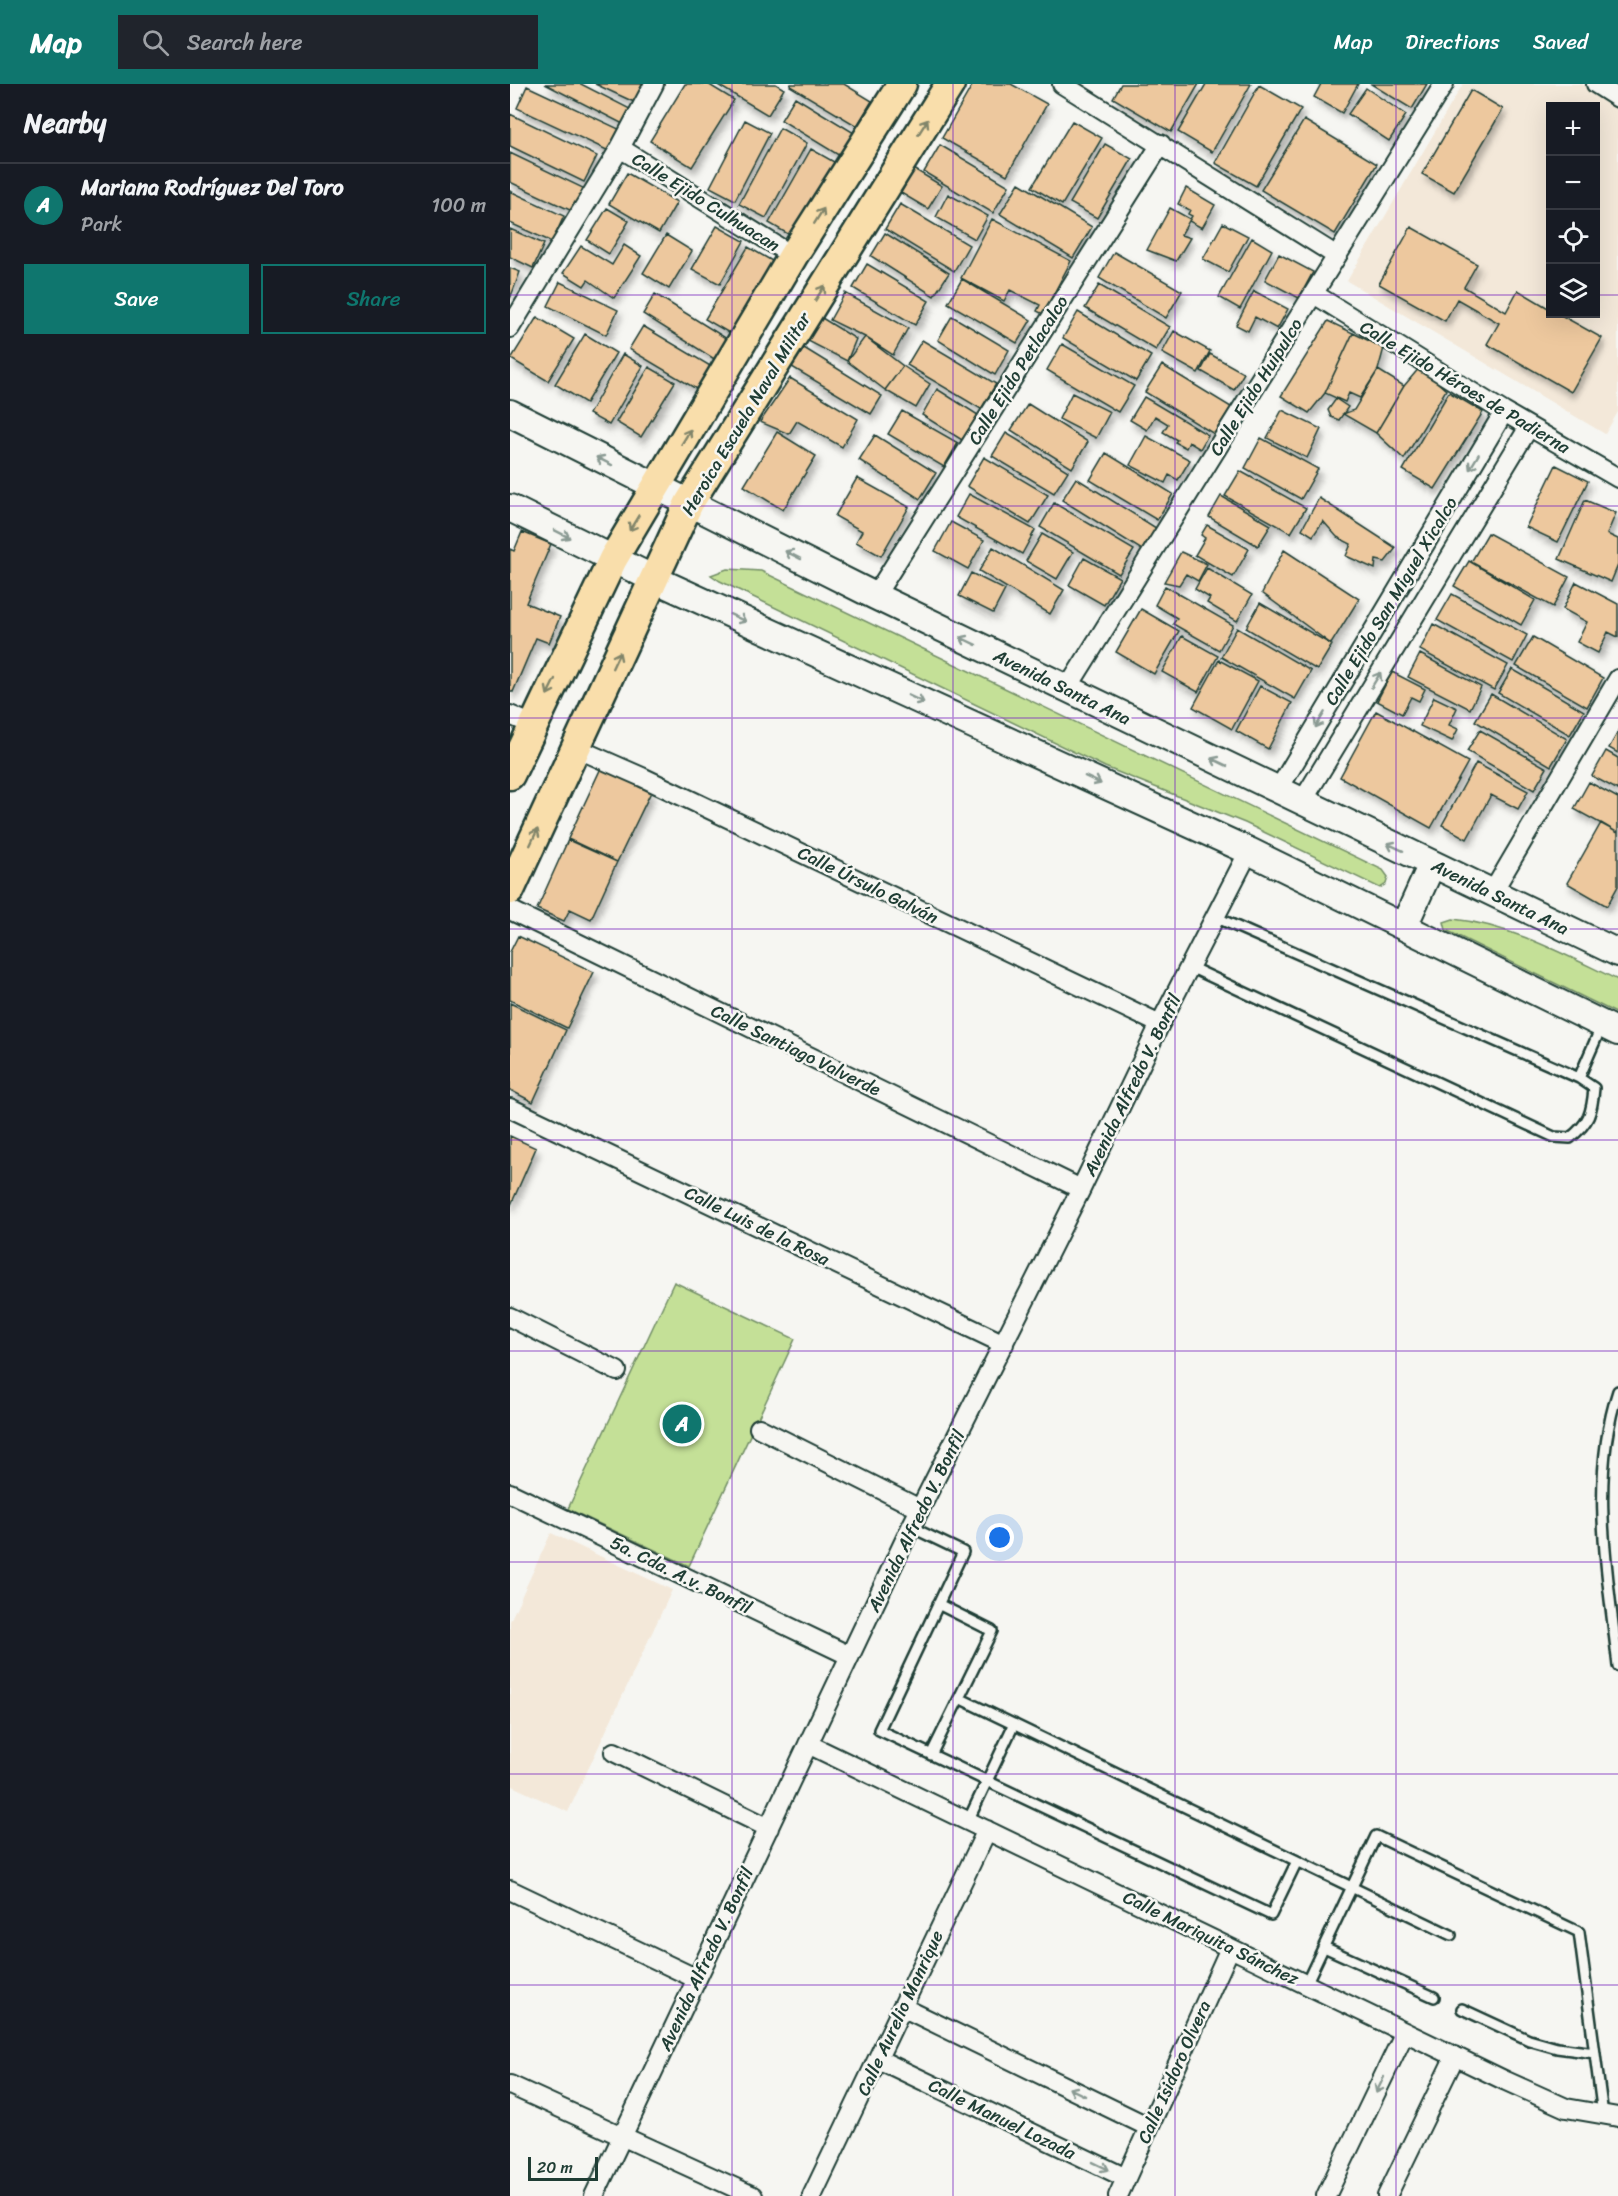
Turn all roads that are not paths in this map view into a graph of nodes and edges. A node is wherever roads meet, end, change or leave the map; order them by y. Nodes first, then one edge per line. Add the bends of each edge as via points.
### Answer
1 (654, 84) edge
2 (902, 84) edge
3 (950, 84) edge
4 (1062, 84) edge
5 (1444, 84) edge
6 (1596, 84) edge
7 (1618, 98) edge
8 (1161, 144) junction
9 (620, 148) junction
10 (793, 256) junction
11 (1337, 256) junction
12 (1314, 294) junction
13 (510, 328) edge
14 (1504, 412) junction
15 (510, 413) edge
16 (1529, 427) junction
17 (1618, 478) edge
18 (656, 487) junction
19 (689, 503) junction
20 (510, 508) edge
21 (613, 559) junction
22 (654, 579) junction
23 (875, 596) junction
24 (1618, 680) edge
25 (1067, 689) junction
26 (521, 720) edge
27 (576, 748) junction
28 (510, 775) edge
29 (1278, 790) junction
30 (1302, 802) junction
31 (1249, 851) junction
32 (1432, 864) junction
33 (510, 890) edge
34 (1492, 893) junction
35 (510, 909) edge
36 (1215, 917) junction
37 (1404, 926) junction
38 (1618, 953) edge
39 (1190, 967) junction
40 (1160, 1024) junction
41 (1610, 1028) edge
42 (1579, 1078) junction
43 (510, 1108) edge
44 (1081, 1189) junction
45 (510, 1317) edge
46 (1004, 1344) junction
47 (616, 1371) dead end
48 (1618, 1391) edge
49 (759, 1428) dead end
50 (510, 1493) edge
51 (920, 1509) junction
52 (911, 1527) junction
53 (939, 1604) junction
54 (850, 1656) junction
55 (1618, 1666) edge
56 (959, 1698) junction
57 (1014, 1724) junction
58 (808, 1744) junction
59 (614, 1752) dead end
60 (931, 1755) junction
61 (987, 1781) junction
62 (968, 1821) junction
63 (769, 1828) junction
64 (987, 1830) junction
65 (1297, 1861) junction
66 (1352, 1887) junction
67 (510, 1890) edge
68 (1451, 1935) dead end
69 (1324, 1947) junction
70 (1230, 1948) junction
71 (697, 1979) junction
72 (1306, 1984) junction
73 (1434, 1997) dead end
74 (902, 2007) junction
75 (1462, 2009) dead end
76 (1406, 2032) junction
77 (1595, 2053) junction
78 (1455, 2056) junction
79 (878, 2059) junction
80 (510, 2085) edge
81 (1611, 2116) edge
82 (1149, 2127) junction
83 (622, 2136) junction
84 (1126, 2178) junction
85 (594, 2196) edge
86 (753, 2196) edge
87 (812, 2196) edge
88 (1118, 2196) edge
89 (1326, 2196) edge
90 (1387, 2196) edge

1 - 9 street
10 -> 2 main road
19 -> 3 main road, Heroica Escuela Naval Militar
4 - 8 street
5 - 11 street, Calle Ejido Huipulco
6 - 7 street
8 - 11 street
8 - 23 street, Calle Ejido Petlacalco
9 - 10 street, Calle Ejido Culhuacan
9 - 13 street
18 -> 10 main road
11 - 12 street, Calle Ejido Huipulco
12 - 14 street, Calle Ejido Héroes de Padierna
12 - 25 street, Calle Ejido Huipulco
14 - 16 street, Calle Ejido Héroes de Padierna
14 -> 29 street, Calle Ejido San Miguel Xicalco
18 -> 15 main road, Avenida Santa Ana
16 - 17 street, Calle Ejido Héroes de Padierna
30 -> 16 street, Calle Ejido San Miguel Xicalco
18 - 19 main road, Avenida Santa Ana
18 -> 21 main road
19 - 22 main road, Heroica Escuela Naval Militar
23 -> 19 main road, Avenida Santa Ana
20 -> 21 main road
21 - 22 main road
21 -> 26 main road
27 -> 22 main road, Heroica Escuela Naval Militar
22 -> 31 main road
25 -> 23 main road, Avenida Santa Ana
24 - 34 street
29 -> 25 main road, Avenida Santa Ana
26 - 28 main road
33 -> 27 main road, Heroica Escuela Naval Militar
27 - 40 street, Calle Úrsulo Galván
29 - 30 main road, Avenida Santa Ana
32 -> 30 main road, Avenida Santa Ana
31 - 36 street, Avenida Alfredo V. Bonfil
31 - 37 main road
32 - 34 main road, Avenida Santa Ana
32 - 37 main road
34 - 38 main road, Avenida Santa Ana
35 - 44 street, Calle Santiago Valverde
36 - 39 street, Avenida Alfredo V. Bonfil
36 - 42 lane
37 - 41 main road
39 - 40 street, Avenida Alfredo V. Bonfil
39 - 42 lane via 1554,1137 1570,1138 1585,1126 1594,1088
40 - 44 street, Avenida Alfredo V. Bonfil
41 - 42 lane
43 - 46 street, Calle Luis de la Rosa
44 - 46 street, Avenida Alfredo V. Bonfil
45 - 47 street
46 - 51 street, Avenida Alfredo V. Bonfil
48 - 55 lane via 1605,1460 1603,1506
49 - 51 street
50 - 54 street, 5a. Cda. A.v. Bonfil
51 - 52 street, Avenida Alfredo V. Bonfil
52 - 53 lane via 963,1552
52 - 54 street, Avenida Alfredo V. Bonfil
53 - 56 lane via 992,1631
53 - 60 lane via 879,1730
54 - 58 street, Avenida Alfredo V. Bonfil
56 - 57 lane
56 - 60 lane
57 - 61 lane
57 - 65 lane
58 - 62 street, Calle Mariquita Sánchez
58 - 63 street, Avenida Alfredo V. Bonfil
59 - 63 street
60 - 61 lane
61 - 62 lane
61 - 65 lane via 1271,1915
62 - 64 street, Calle Mariquita Sánchez
63 - 71 street, Avenida Alfredo V. Bonfil
64 - 70 street, Calle Mariquita Sánchez
64 - 74 street, Calle Aurelio Manrique
65 - 66 lane
66 - 68 lane
66 - 69 lane
66 - 77 lane via 1376,1836 1579,1932
67 - 71 street
69 - 72 lane
69 - 73 lane
70 - 72 street, Calle Mariquita Sánchez
70 - 82 street, Calle Isidoro Olvera
71 - 83 street, Avenida Alfredo V. Bonfil
72 - 76 street, Calle Mariquita Sánchez
74 - 79 street, Calle Aurelio Manrique
82 -> 74 street
75 - 77 lane via 1529,2040
76 - 78 street, Calle Mariquita Sánchez
76 -> 89 street
77 - 81 lane
78 - 81 street, Calle Mariquita Sánchez via 1566,2108
78 - 90 street
79 -> 84 street, Calle Manuel Lozada
79 - 87 street, Calle Aurelio Manrique
80 - 83 street
82 - 84 street, Calle Isidoro Olvera
83 - 85 street, Avenida Alfredo V. Bonfil
83 - 86 street
84 - 88 street, Calle Isidoro Olvera

